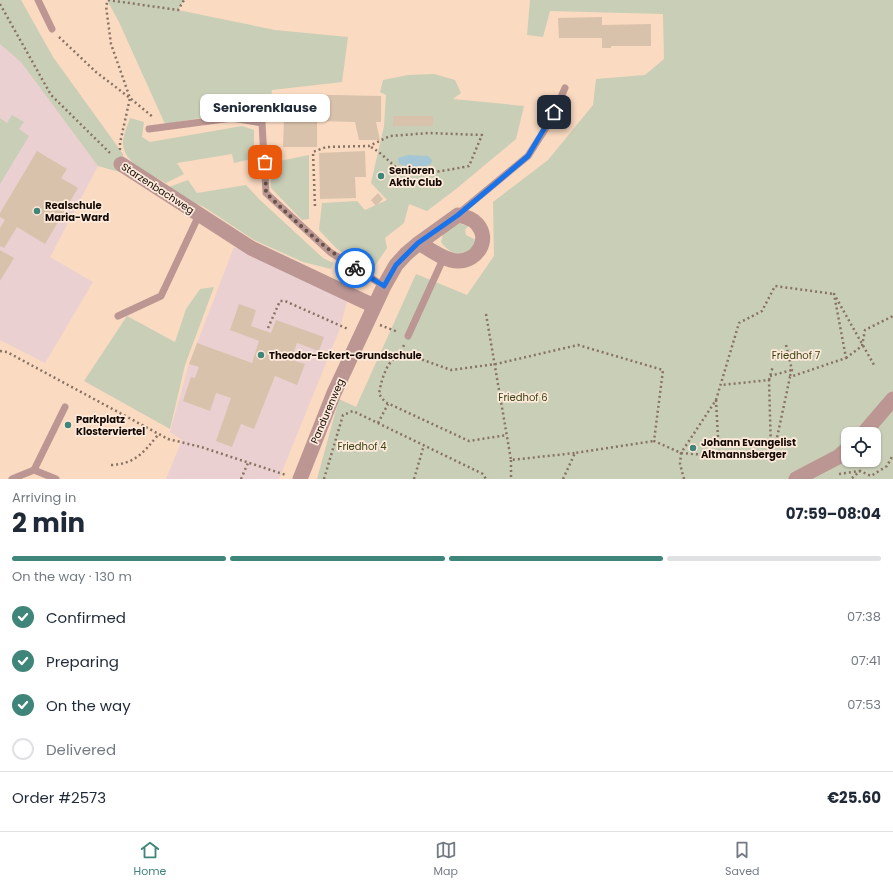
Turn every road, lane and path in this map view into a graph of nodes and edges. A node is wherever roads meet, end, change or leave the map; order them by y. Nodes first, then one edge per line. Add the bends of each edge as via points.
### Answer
1 (38, 0) edge
2 (108, 0) edge
3 (184, 0) edge
4 (0, 4) edge
5 (52, 29) joint
6 (565, 88) dead end
7 (130, 98) junction
8 (164, 127) junction
9 (149, 129) dead end
10 (369, 146) junction
11 (121, 164) junction
12 (315, 206) dead end
13 (200, 215) junction
14 (458, 215) junction
15 (418, 243) junction
16 (444, 257) junction
17 (384, 286) junction
18 (834, 294) junction
19 (374, 306) junction
20 (486, 314) dead end
21 (118, 316) dead end
22 (893, 316) edge
23 (379, 324) dead end
24 (268, 328) dead end
25 (392, 330) dead end
26 (361, 336) junction
27 (408, 336) joint
28 (786, 345) dead end
29 (862, 346) junction
30 (0, 351) edge
31 (401, 352) junction
32 (846, 358) junction
33 (496, 364) junction
34 (874, 365) dead end
35 (773, 366) dead end
36 (792, 370) junction
37 (770, 376) junction
38 (790, 377) junction
39 (769, 380) junction
40 (721, 385) junction
41 (716, 400) junction
42 (893, 400) edge
43 (388, 404) junction
44 (65, 407) dead end
45 (378, 424) junction
46 (869, 427) edge
47 (158, 435) junction
48 (507, 435) junction
49 (654, 441) junction
50 (424, 445) junction
51 (771, 451) junction
52 (575, 453) junction
53 (681, 453) junction
54 (841, 454) edge
55 (893, 455) edge
56 (719, 456) junction
57 (511, 460) junction
58 (248, 462) junction
59 (111, 465) dead end
60 (860, 467) edge
61 (34, 470) junction
62 (296, 478) edge
63 (12, 479) edge
64 (56, 479) edge
65 (241, 479) edge
66 (324, 479) edge
67 (414, 479) edge
68 (486, 479) edge
69 (511, 479) edge
70 (563, 479) edge
71 (684, 479) edge
72 (796, 479) edge

1 - 5 lane
2 - 3 path via 178,10
2 - 7 path via 106,6 111,44
4 - 11 path, Starzenbachweg via 51,95
5 - 7 path via 96,72
6 - 14 lane, Pandurenweg via 549,123 528,156
7 - 8 path
7 - 11 path via 120,142
8 - 9 lane
8 - 17 lane via 232,118 262,123 266,193 330,252
10 - 10 path via 390,136 430,133 482,135 469,166 436,173 400,170 379,150
10 - 12 path via 326,147 313,152
11 - 13 street, Starzenbachweg
13 - 19 street, Starzenbachweg via 251,248
13 - 21 lane via 161,296
14 - 15 street, Pandurenweg
14 - 16 street via 477,224 483,240 480,249 468,260 456,261
15 - 16 street
15 - 17 street, Pandurenweg via 396,265
16 - 27 lane
17 - 19 street, Pandurenweg
18 - 29 path
18 - 32 path
18 - 40 path via 775,286 762,311 739,323
19 - 26 street, Pandurenweg
20 - 33 path
22 - 29 path via 865,330
23 - 25 path
24 - 26 path via 280,301 285,301
26 - 62 street, Pandurenweg
27 - 31 path
28 - 36 path
29 - 32 path
29 - 34 path
30 - 47 path via 7,352
31 - 33 path via 451,370
31 - 43 path via 392,359 383,375 378,394
32 - 38 path
33 - 48 path
33 - 49 path via 578,345 662,370
35 - 37 path
36 - 37 path
36 - 38 path
37 - 39 path
38 - 51 path via 775,447
39 - 40 path
39 - 51 path
40 - 41 path
41 - 53 path
41 - 56 path
42 - 46 street
43 - 45 path
43 - 48 path via 469,441
44 - 61 lane
45 - 50 path
45 - 66 path via 353,411 343,415
47 - 58 path
47 - 59 path via 144,452 125,465
48 - 57 path
49 - 52 path
49 - 53 path
50 - 67 path
50 - 68 path via 483,474
51 - 56 path
52 - 57 path
52 - 70 path
53 - 56 path
53 - 71 path via 680,464
54 - 72 street
55 - 60 path via 887,466 871,476 860,471
57 - 69 path
58 - 62 path
58 - 65 path
61 - 63 lane
61 - 64 lane

